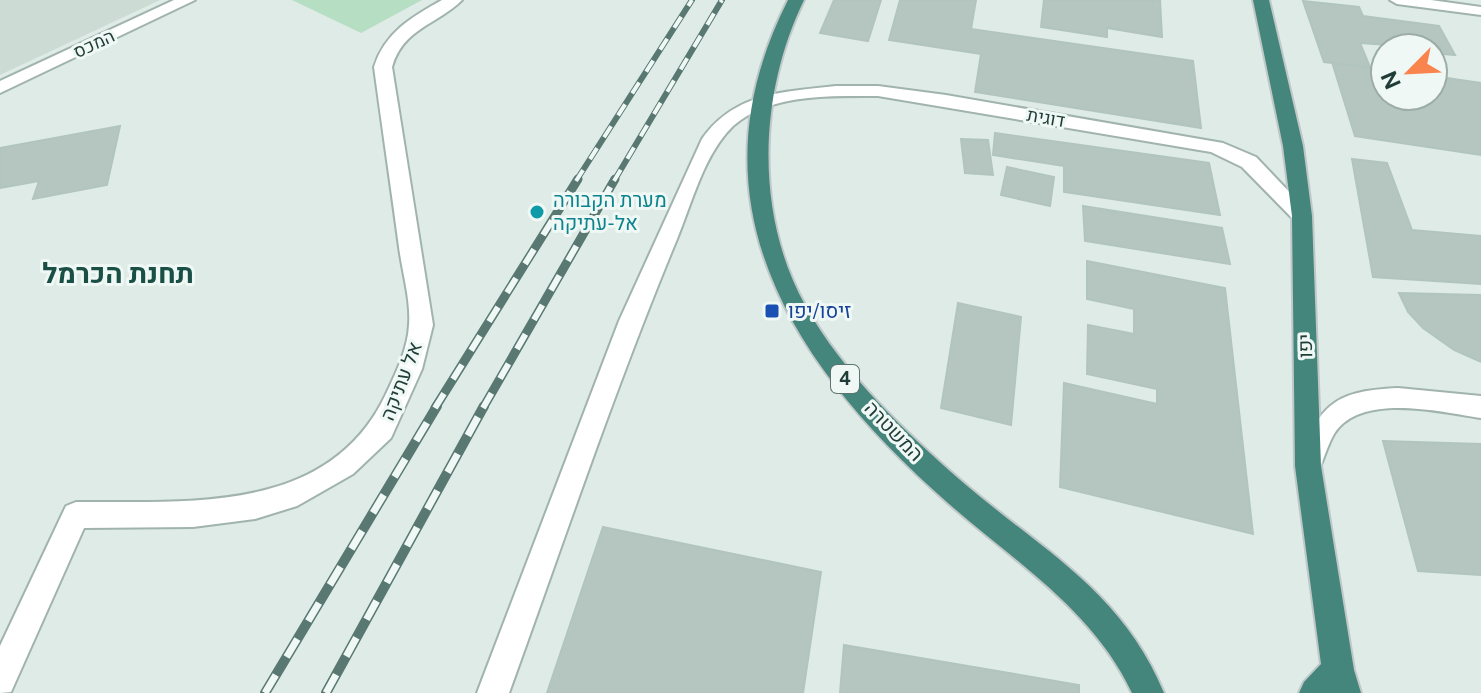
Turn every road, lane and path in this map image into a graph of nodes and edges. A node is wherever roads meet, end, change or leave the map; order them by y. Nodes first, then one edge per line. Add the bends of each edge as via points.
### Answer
1 (187, 0) edge
2 (454, 0) edge
3 (796, 0) edge
4 (1261, 0) edge
5 (1397, 0) edge
6 (1481, 11) edge
7 (0, 88) edge
8 (764, 100) junction
9 (1302, 216) junction
10 (1481, 407) edge
11 (1308, 466) junction
12 (1133, 662) junction
13 (0, 681) edge
14 (1341, 682) edge
15 (493, 693) edge
16 (1148, 693) edge
17 (1163, 693) edge
18 (1315, 693) edge

1 - 7 street, המכס
2 - 13 street, אל עתיקה via 403,33 386,53 383,67 421,325 410,369 382,430 344,466 297,494 255,506 193,514 76,515
3 - 8 highway, המשטרה / 4
4 - 9 highway, יפו via 1293,146
5 - 6 lane
8 - 9 street, דוגית via 878,91 1216,147 1249,162
8 - 12 highway, המשטרה / 4 via 757,151 763,213 779,272 804,323 890,431 1092,609
8 - 15 street via 728,121 701,158 631,321
9 - 11 highway, יפו
10 - 11 street via 1399,398 1364,400 1327,424
11 - 14 highway, יפו
12 - 16 highway, 4
12 - 17 highway
14 - 18 highway

